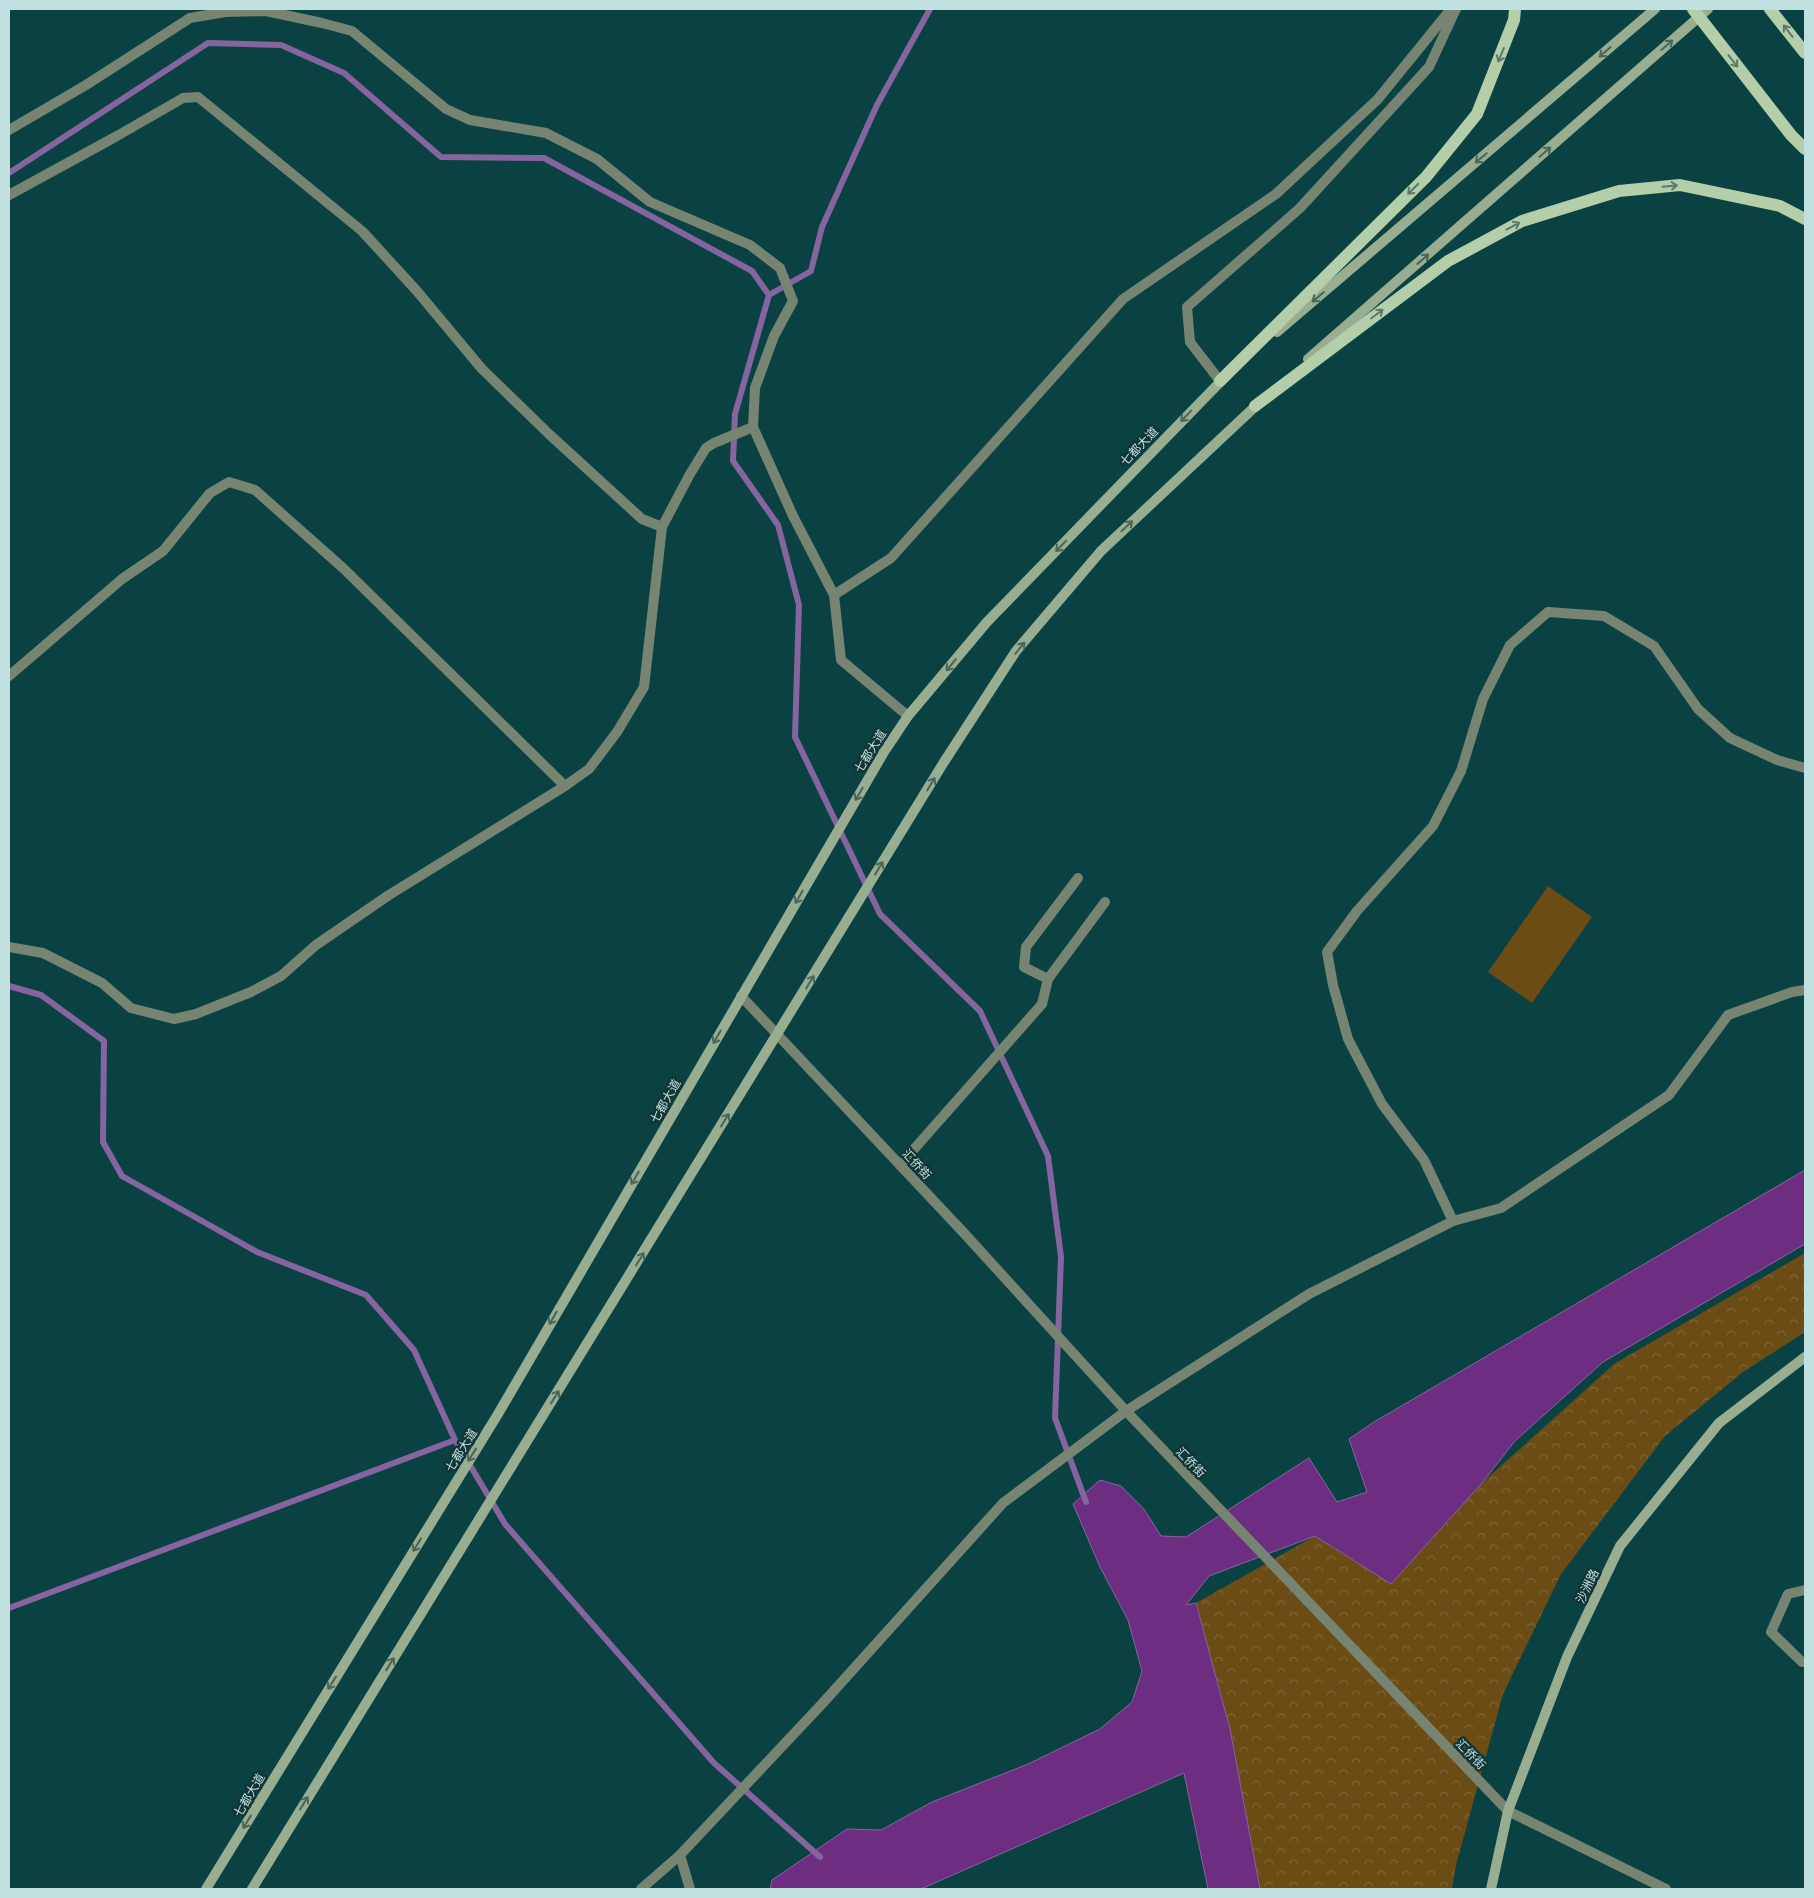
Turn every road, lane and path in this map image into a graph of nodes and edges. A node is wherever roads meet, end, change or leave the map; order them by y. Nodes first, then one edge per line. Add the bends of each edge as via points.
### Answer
1 (1451, 9) edge
2 (1456, 9) edge
3 (1515, 9) edge
4 (1655, 9) edge
5 (1693, 9) edge
6 (1708, 9) edge
7 (1770, 9) edge
8 (1805, 53) edge
9 (9, 130) edge
10 (1805, 150) edge
11 (9, 195) edge
12 (1805, 219) edge
13 (1220, 381) junction
14 (1254, 406) junction
15 (753, 427) junction
16 (662, 527) junction
17 (834, 595) junction
18 (9, 676) edge
19 (908, 716) junction
20 (1805, 768) edge
21 (565, 786) junction
22 (1078, 878) dead end
23 (1105, 902) dead end
24 (9, 948) edge
25 (1048, 979) junction
26 (1805, 990) edge
27 (741, 996) junction
28 (778, 1034) junction
29 (900, 1164) junction
30 (1453, 1221) junction
31 (1805, 1357) edge
32 (1126, 1411) junction
33 (1805, 1590) edge
34 (1805, 1662) edge
35 (1508, 1811) junction
36 (680, 1855) junction
37 (206, 1889) edge
38 (252, 1889) edge
39 (641, 1889) edge
40 (690, 1889) edge
41 (1491, 1889) edge
42 (1666, 1889) edge

1 - 17 street via 1378,99 1276,194 1122,299 891,558
2 - 13 street via 1423,74 1300,208 1187,307 1190,342
3 -> 13 main road via 1514,20 1477,114 1426,177
4 -> 13 main road, 七都大道
5 -> 10 main road, bridge via 1790,136
14 -> 6 main road
8 -> 7 main road
9 - 15 street via 190,18 225,12 266,11 352,31 446,108 470,120 546,133 596,159 650,202 750,245 780,268 793,301 774,336 755,388
11 - 16 street via 184,98 198,97 362,231 482,369 642,519
14 -> 12 main road via 1448,260 1522,221 1619,191 1680,185 1780,206
13 -> 19 main road, 七都大道 via 987,622
28 -> 14 main road via 1016,651 1101,551
15 - 16 street via 706,448
15 - 17 street via 793,516
16 - 21 street via 644,687 617,732 589,769
17 - 19 street via 841,660
18 - 21 street via 122,579 163,551 210,493 229,482 255,490 343,568
19 -> 27 main road, 七都大道
20 - 30 street via 1777,760 1730,738 1698,709 1654,646 1604,616 1548,612 1510,645 1483,699 1461,771 1432,826 1357,911 1326,952 1348,1038 1382,1104 1424,1160
21 - 24 street via 389,895 316,945 281,976 252,992 196,1014 174,1020 131,1008 102,983 43,953
22 - 25 street via 1026,947 1024,967
23 - 25 street
25 - 29 street via 1042,1004
26 - 30 street via 1728,1015 1669,1095 1501,1208
27 - 28 street, 汇侨街
27 -> 37 main road, 七都大道 via 498,1414
28 - 29 street, 汇侨街
38 -> 28 main road
29 - 32 street, 汇侨街
30 - 32 street via 1309,1294
31 - 35 main road, 沙洲路 via 1719,1423 1620,1546 1567,1657
32 - 35 street, 汇侨街
32 - 36 street via 1003,1503
33 - 34 street via 1788,1594 1771,1632
35 - 41 main road, 沙洲路
35 - 42 street, 汇侨街
36 - 39 street
36 - 40 street

